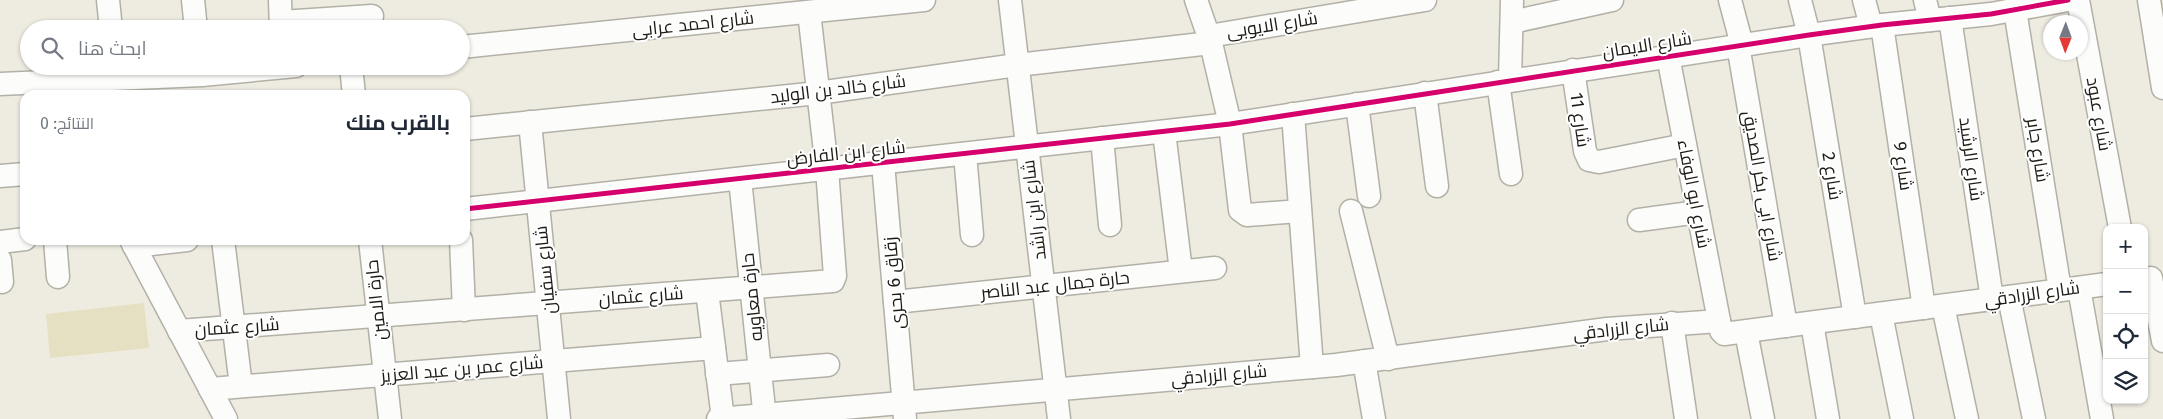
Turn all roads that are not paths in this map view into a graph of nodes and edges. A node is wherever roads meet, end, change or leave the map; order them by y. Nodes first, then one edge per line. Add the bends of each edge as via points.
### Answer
1 (108, 0) edge
2 (193, 0) edge
3 (280, 0) edge
4 (924, 0) edge
5 (1010, 0) edge
6 (1196, 0) edge
7 (1425, 0) edge
8 (1612, 0) edge
9 (1730, 0) edge
10 (1800, 0) edge
11 (1864, 0) edge
12 (2078, 0) edge
13 (2148, 0) edge
14 (2058, 1) edge
15 (1384, 3) edge
16 (1990, 7) edge
17 (1326, 8) edge
18 (2015, 10) junction
19 (1512, 11) edge
20 (809, 12) junction
21 (1935, 13) edge
22 (372, 15) edge
23 (110, 20) edge
24 (195, 20) edge
25 (281, 20) edge
26 (331, 20) edge
27 (1877, 26) junction
28 (1808, 35) junction
29 (1210, 39) junction
30 (1740, 45) junction
31 (470, 46) edge
32 (1668, 56) junction
33 (1018, 65) junction
34 (1573, 70) junction
35 (94, 75) edge
36 (144, 75) edge
37 (231, 75) edge
38 (352, 75) edge
39 (203, 79) edge
40 (1504, 81) junction
41 (0, 84) edge
42 (2163, 88) edge
43 (353, 90) edge
44 (818, 92) junction
45 (1425, 94) junction
46 (1357, 104) junction
47 (1293, 114) junction
48 (530, 122) junction
49 (1230, 124) junction
50 (470, 128) edge
51 (1164, 132) junction
52 (1102, 138) junction
53 (1685, 145) junction
54 (1026, 147) junction
55 (964, 154) junction
56 (883, 163) junction
57 (827, 169) junction
58 (20, 174) edge
59 (1511, 174) dead end
60 (0, 176) edge
61 (740, 179) junction
62 (1437, 186) dead end
63 (1369, 196) dead end
64 (538, 201) junction
65 (470, 208) edge
66 (1300, 211) junction
67 (1351, 211) dead end
68 (1698, 212) junction
69 (1639, 220) dead end
70 (2119, 224) edge
71 (1110, 225) dead end
72 (972, 235) dead end
73 (20, 240) edge
74 (0, 242) edge
75 (55, 245) edge
76 (134, 245) edge
77 (224, 245) edge
78 (371, 245) edge
79 (461, 245) edge
80 (0, 260) edge
81 (1215, 268) dead end
82 (1181, 271) junction
83 (58, 277) dead end
84 (2153, 278) edge
85 (2, 282) dead end
86 (2103, 285) edge
87 (1043, 286) junction
88 (751, 288) junction
89 (2070, 289) junction
90 (707, 291) junction
91 (2000, 298) junction
92 (895, 302) junction
93 (548, 303) junction
94 (1934, 307) junction
95 (464, 310) junction
96 (1881, 314) junction
97 (378, 316) junction
98 (1855, 317) junction
99 (1672, 323) junction
100 (1812, 323) junction
101 (1720, 326) junction
102 (1786, 326) junction
103 (234, 327) junction
104 (180, 331) junction
105 (1746, 332) junction
106 (2163, 341) edge
107 (714, 348) junction
108 (1388, 359) junction
109 (554, 361) junction
110 (1364, 361) junction
111 (828, 365) dead end
112 (1312, 367) junction
113 (760, 370) junction
114 (717, 374) junction
115 (385, 375) junction
116 (242, 386) junction
117 (210, 389) junction
118 (1055, 390) junction
119 (905, 411) edge
120 (819, 414) edge
121 (764, 417) edge
122 (226, 419) edge
123 (390, 419) edge
124 (559, 419) edge
125 (718, 419) edge
126 (723, 419) edge
127 (1059, 419) edge
128 (1374, 419) edge
129 (1686, 419) edge
130 (1762, 419) edge
131 (1828, 419) edge
132 (1902, 419) edge
133 (1968, 419) edge
134 (2034, 419) edge
135 (2102, 419) edge

1 - 23 street
2 - 24 street
3 - 25 street
4 - 20 street, شارع احمد عرابى
5 - 33 street, شارع ابن راشد
6 - 29 street
7 - 15 street, شارع الايوبى
8 - 19 street
9 - 30 street, شارع ابى بكر الصديق
10 - 28 street, شارع 2
11 - 27 street, شارع 9
12 - 70 street, شارع عبود
13 - 42 street
14 - 18 street, شارع الايمان
15 - 17 street, شارع الايوبى
16 - 18 street, شارع الايمان
16 - 21 street, شارع الايمان
17 - 29 street, شارع الايوبى
18 - 89 street, شارع جابر
19 - 40 street
20 - 31 street, شارع احمد عرابى
20 - 44 street, شارع عثمان
21 - 27 street, شارع الايمان
21 - 91 street, شارع الرشيد
22 - 26 street
27 - 28 street, شارع الايمان
27 - 94 street, شارع 9
28 - 30 street, شارع الايمان
28 - 98 street, شارع 2
29 - 33 street, شارع خالد بن الوليد
29 - 49 street
30 - 32 street, شارع الايمان
30 - 102 street, شارع ابى بكر الصديق
32 - 34 street, شارع الايمان
32 - 53 street, شارع ابو الوفاء
33 - 44 street, شارع خالد بن الوليد
33 - 54 street, شارع ابن راشد
34 - 40 street, شارع الايمان
34 - 53 street, شارع 11 via 1589,160 1599,162
35 - 41 street
36 - 39 street
37 - 39 street
38 - 43 street
40 - 45 street, شارع الايمان
40 - 59 street
44 - 48 street, شارع خالد بن الوليد
44 - 57 street, شارع عثمان
45 - 46 street, شارع الايمان
45 - 62 street
46 - 47 street, شارع الايمان
46 - 63 street
47 - 49 street, شارع الايمان
47 - 66 street
48 - 50 street, شارع خالد بن الوليد
48 - 64 street, شارع سفيان
49 - 51 street, شارع ابن الفارض
49 - 66 street via 1242,214
51 - 52 street, شارع ابن الفارض
51 - 82 street
52 - 54 street, شارع ابن الفارض
52 - 71 street
53 - 68 street, شارع ابو الوفاء
54 - 55 street, شارع ابن الفارض
54 - 87 street, شارع ابن راشد
55 - 56 street, شارع ابن الفارض
55 - 72 street
56 - 57 street, شارع ابن الفارض
56 - 92 street, زقاق 6 بحرى
57 - 61 street, شارع ابن الفارض
57 - 88 street, شارع عثمان via 835,278 831,281
58 - 60 street
61 - 64 street, شارع ابن الفارض
61 - 88 street, حارة معاويه
64 - 65 street, شارع ابن الفارض
64 - 93 street, شارع سفيان
66 - 112 street
67 - 108 street
68 - 69 street
68 - 101 street, شارع ابو الوفاء
73 - 74 street
75 - 83 street
76 - 104 street
77 - 103 street
78 - 97 street, حارة الامين
79 - 95 street
80 - 85 street
81 - 82 street, حارة جمال عبد الناصر
82 - 87 street, حارة جمال عبد الناصر
84 - 106 street
86 - 89 street, شارع الزرادقي
87 - 92 street, حارة جمال عبد الناصر
87 - 118 street, شارع ابن راشد
88 - 90 street, شارع عثمان
88 - 113 street, حارة معاويه
89 - 91 street, شارع الزرادقي
89 - 135 street, شارع جابر
90 - 93 street, شارع عثمان
90 - 107 street
91 - 94 street, شارع الزرادقي
91 - 134 street, شارع الرشيد
92 - 119 street, زقاق 6 بحرى
93 - 95 street, شارع عثمان
93 - 109 street, شارع سفيان
94 - 96 street, شارع الزرادقي
94 - 133 street, شارع 9
95 - 97 street, شارع عثمان
96 - 98 street, شارع الزرادقي
96 - 132 street
97 - 103 street, شارع عثمان
97 - 115 street, حارة الامين
98 - 100 street, شارع الزرادقي
99 - 101 street, شارع الزرادقي
99 - 108 street, شارع الزرادقي
99 - 129 street
100 - 102 street, شارع الزرادقي
100 - 131 street
101 - 105 street, شارع الزرادقي via 1726,334
102 - 105 street, شارع الزرادقي
103 - 104 street, شارع عثمان
103 - 116 street
104 - 117 street
105 - 130 street
107 - 109 street, شارع عمر بن عبد العزيز
107 - 114 street
108 - 110 street, شارع الزرادقي
109 - 115 street, شارع عمر بن عبد العزيز
109 - 124 street, شارع سفيان
110 - 112 street, شارع الزرادقي
110 - 128 street
111 - 113 street
112 - 118 street, شارع الزرادقي
113 - 114 street
113 - 121 street, حارة معاويه
114 - 126 street
115 - 116 street, شارع عمر بن عبد العزيز
115 - 123 street, حارة الامين
116 - 117 street, شارع عمر بن عبد العزيز
117 - 122 street
118 - 119 street, شارع الزرادقي
118 - 127 street, شارع ابن راشد
119 - 120 street, شارع الزرادقي
120 - 121 street, شارع الزرادقي
121 - 126 street, شارع الزرادقي
125 - 126 street, شارع الزرادقي

